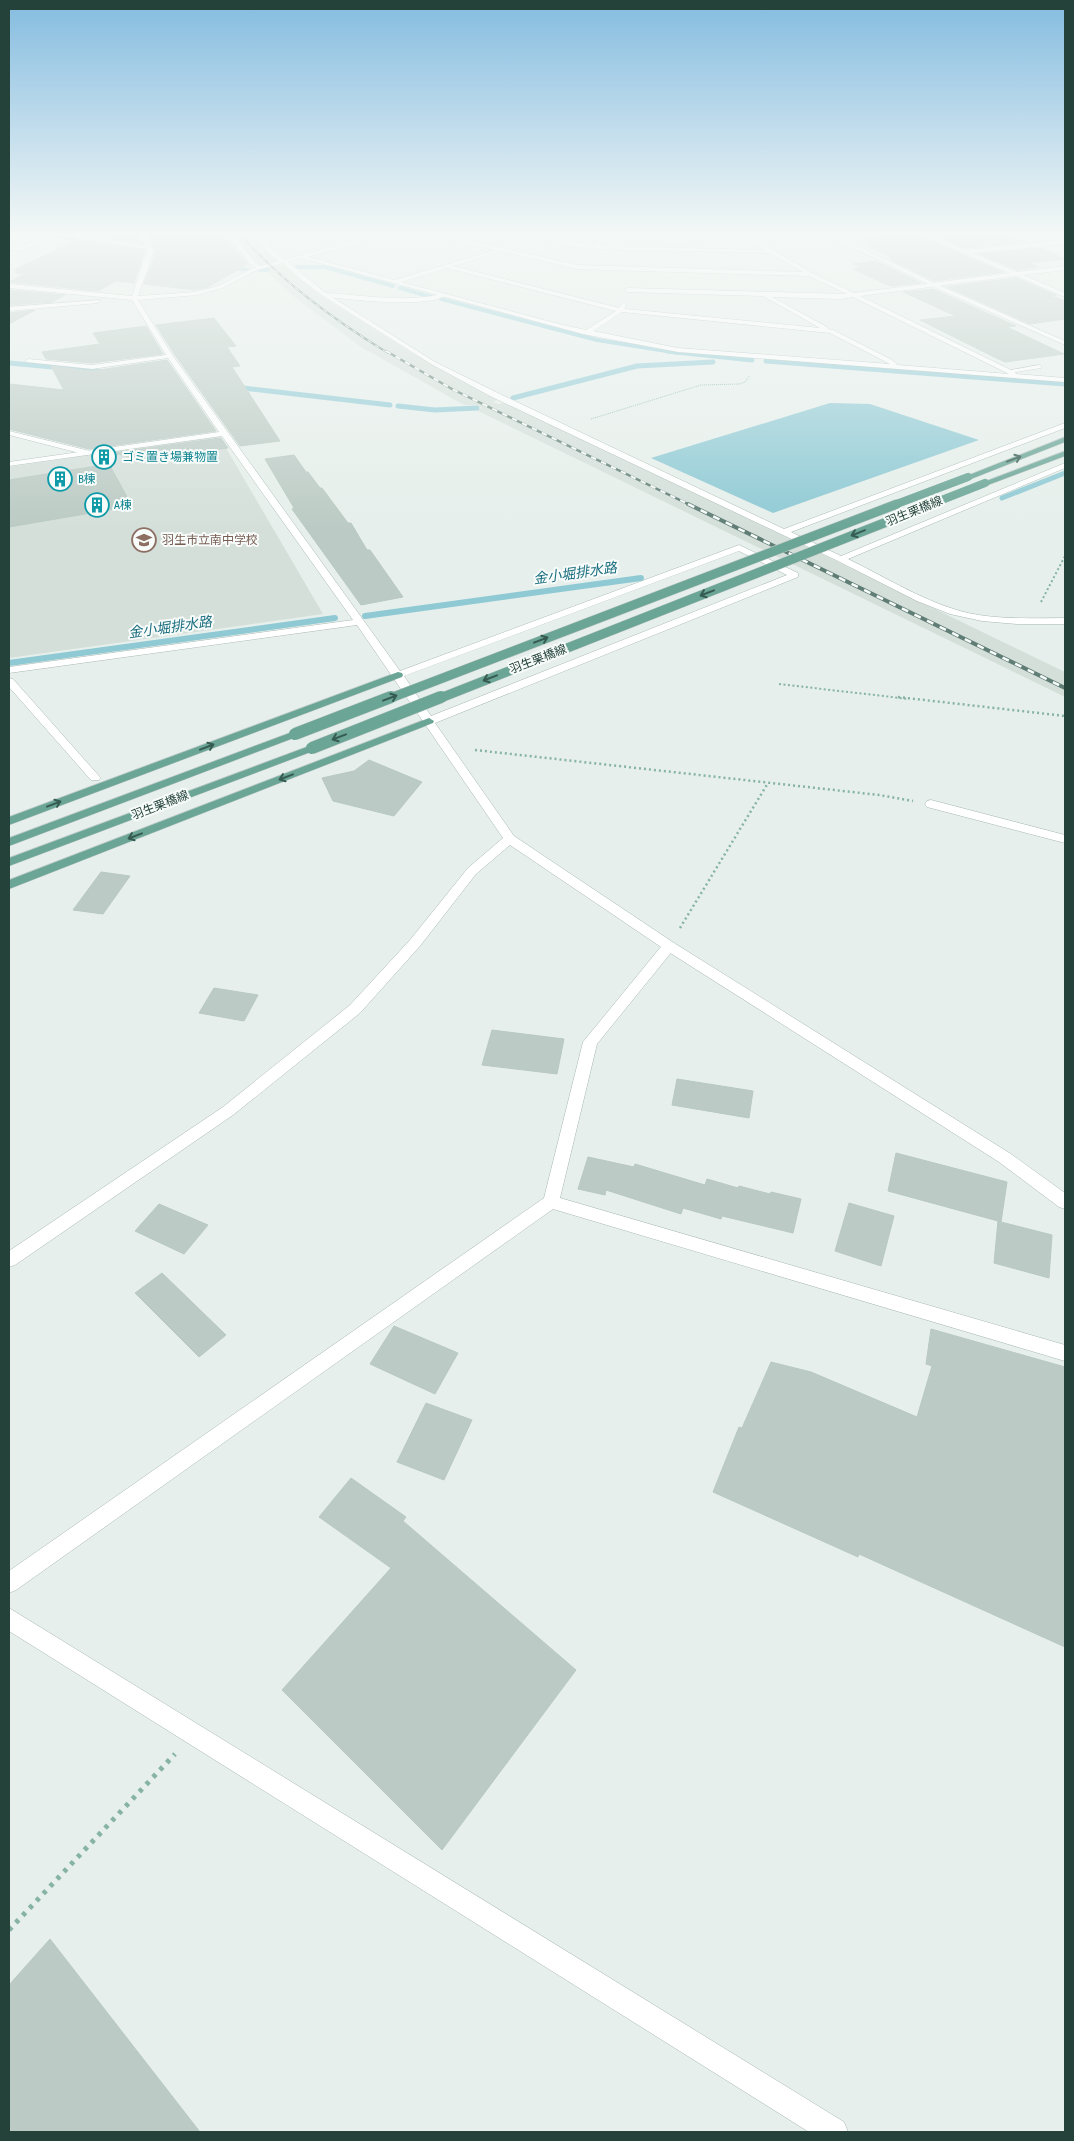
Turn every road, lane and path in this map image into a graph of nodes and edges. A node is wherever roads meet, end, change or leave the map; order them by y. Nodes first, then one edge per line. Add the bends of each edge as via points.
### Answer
1 (154, 331) edge
2 (382, 331) edge
3 (577, 331) edge
4 (588, 331) edge
5 (832, 331) edge
6 (927, 331) edge
7 (1038, 331) edge
8 (585, 333) junction
9 (1065, 343) edge
10 (170, 356) junction
11 (762, 357) junction
12 (28, 361) dead end
13 (895, 367) junction
14 (1039, 367) dead end
15 (1012, 373) junction
16 (1065, 380) edge
17 (1065, 425) edge
18 (564, 427) junction
19 (9, 433) edge
20 (225, 433) junction
21 (1065, 439) edge
22 (87, 453) junction
23 (1065, 453) edge
24 (9, 464) edge
25 (1065, 465) edge
26 (783, 532) junction
27 (1065, 556) edge
28 (841, 559) junction
29 (1041, 621) junction
30 (1065, 621) edge
31 (360, 622) junction
32 (9, 670) edge
33 (398, 674) junction
34 (9, 681) edge
35 (779, 684) dead end
36 (1065, 716) edge
37 (429, 720) junction
38 (446, 748) junction
39 (95, 778) dead end
40 (768, 783) junction
41 (931, 804) joint
42 (9, 821) edge
43 (510, 839) junction
44 (1065, 839) edge
45 (9, 842) edge
46 (9, 862) edge
47 (9, 885) edge
48 (669, 946) junction
49 (551, 1202) junction
50 (1065, 1202) edge
51 (9, 1260) edge
52 (1065, 1353) edge
53 (9, 1583) edge
54 (9, 1619) edge
55 (194, 1734) junction
56 (9, 1930) edge
57 (834, 2132) edge

1 - 10 street
2 - 18 street via 433,363
3 - 8 street
4 - 8 street
5 - 13 street via 890,361
6 - 15 street
7 - 9 street
8 - 11 street via 678,350
10 - 12 street via 92,367
10 - 20 street
11 - 13 street
11 - 18 path via 745,382 701,385
13 - 15 street
14 - 15 street
15 - 16 street
17 - 26 street
18 - 26 street
19 - 22 street
20 - 22 street
20 - 31 street
45 -> 21 main road, 羽生栗橋線, bridge
22 - 24 street
23 -> 46 main road, 羽生栗橋線, bridge via 312,748
25 - 28 street
26 - 28 street
27 - 29 path via 1036,610
28 - 29 street via 951,610 987,619
29 - 30 street
31 - 32 street
31 - 33 street
33 - 37 street
33 - 37 street via 739,548 795,575
42 -> 33 main road
34 - 39 street
35 - 36 path
37 - 38 street
37 -> 47 main road
38 - 40 path
38 - 43 street
40 - 41 path
40 - 48 path
41 - 44 street
43 - 48 street
43 - 51 street via 472,871 415,943 355,1009 228,1111
48 - 49 street via 590,1042
48 - 50 street via 1005,1158
49 - 52 street
49 - 53 street
54 - 55 street
55 - 56 path
55 - 57 street

